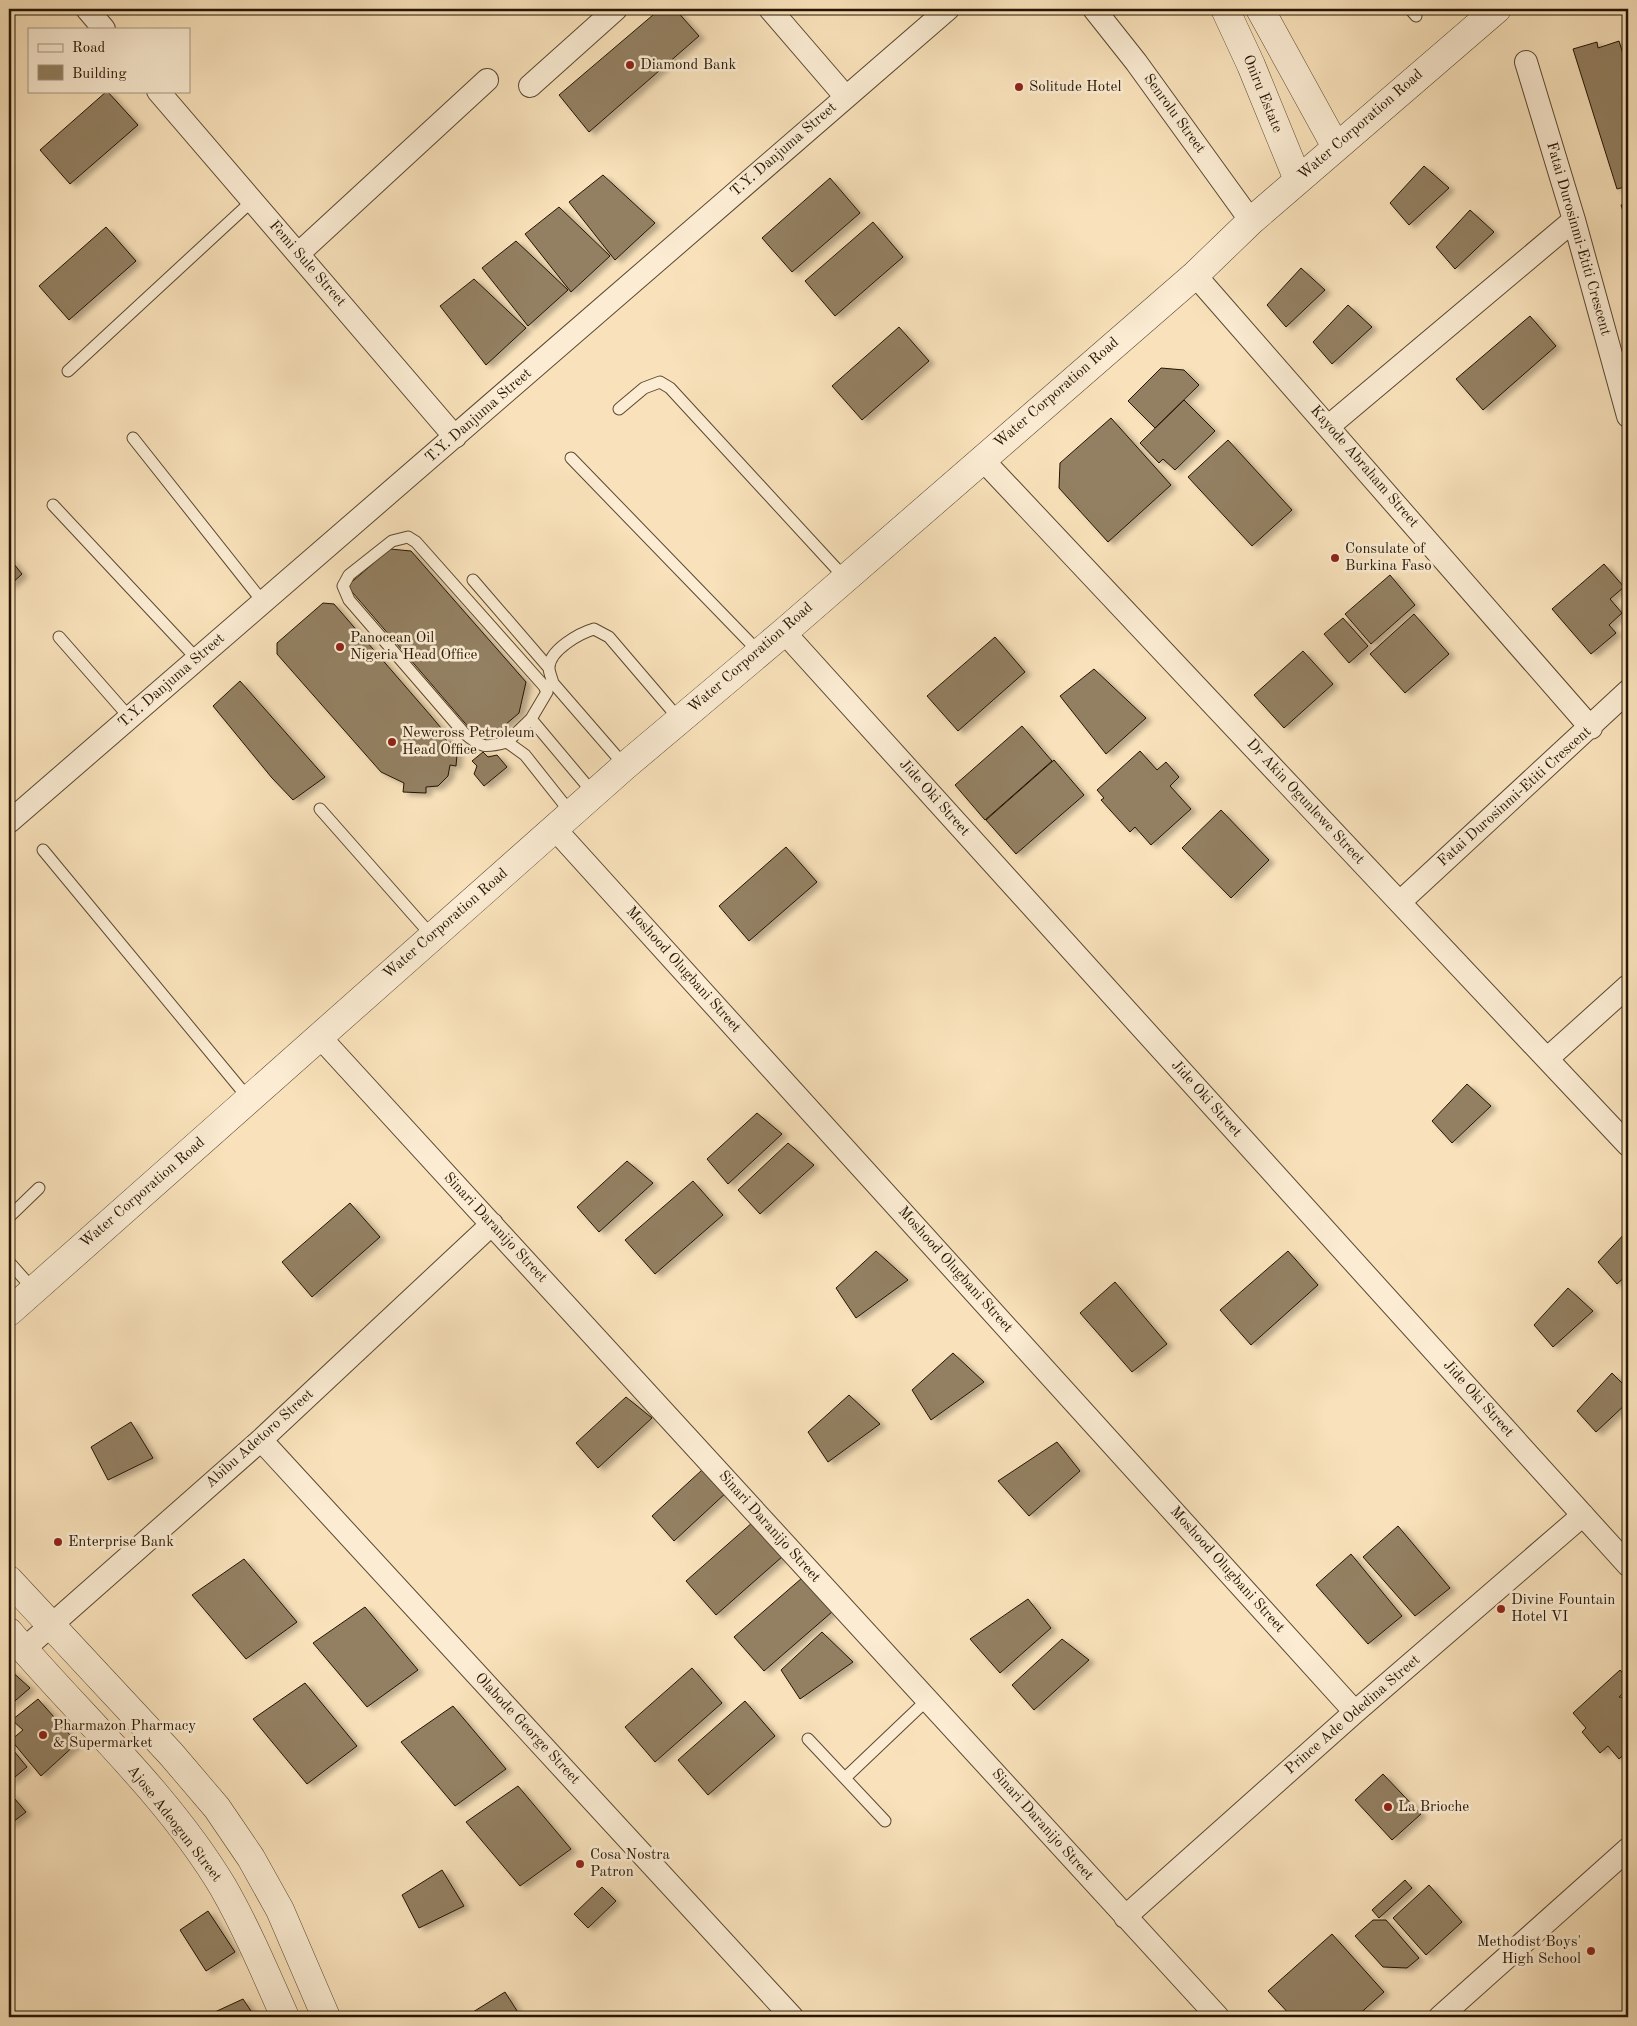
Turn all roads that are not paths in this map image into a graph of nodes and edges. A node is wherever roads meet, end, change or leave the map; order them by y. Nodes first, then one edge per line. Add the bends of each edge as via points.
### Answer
1 (87, 9) edge
2 (616, 9) edge
3 (770, 9) edge
4 (948, 9) edge
5 (1094, 9) edge
6 (1225, 9) edge
7 (1260, 9) edge
8 (1497, 9) edge
9 (103, 28) edge
10 (1526, 62) dead end
11 (487, 80) dead end
12 (530, 86) dead end
13 (159, 92) edge
14 (845, 96) junction
15 (1336, 147) junction
16 (1298, 180) junction
17 (252, 200) junction
18 (1574, 220) junction
19 (1251, 221) junction
20 (298, 254) junction
21 (1195, 275) junction
22 (68, 371) dead end
23 (619, 409) dead end
24 (1628, 416) edge
25 (1329, 426) junction
26 (455, 437) junction
27 (133, 438) dead end
28 (571, 458) dead end
29 (982, 459) junction
30 (53, 505) dead end
31 (844, 577) junction
32 (473, 580) dead end
33 (263, 602) junction
34 (784, 632) junction
35 (59, 637) dead end
36 (759, 652) junction
37 (197, 659) junction
38 (549, 668) junction
39 (1628, 692) edge
40 (130, 718) junction
41 (531, 720) junction
42 (680, 720) junction
43 (1591, 728) junction
44 (507, 742) junction
45 (625, 766) junction
46 (594, 794) junction
47 (320, 810) dead end
48 (11, 815) edge
49 (563, 821) junction
50 (43, 850) dead end
51 (1400, 902) junction
52 (432, 936) junction
53 (1628, 986) edge
54 (319, 1036) junction
55 (1548, 1058) junction
56 (249, 1099) junction
57 (1628, 1145) edge
58 (39, 1188) dead end
59 (9, 1217) edge
60 (492, 1224) junction
61 (9, 1262) edge
62 (33, 1289) junction
63 (9, 1312) edge
64 (261, 1440) junction
65 (1583, 1515) junction
66 (1628, 1566) edge
67 (9, 1580) edge
68 (50, 1625) junction
69 (16, 1641) edge
70 (927, 1700) junction
71 (1355, 1712) junction
72 (808, 1738) dead end
73 (845, 1778) junction
74 (885, 1821) dead end
75 (1628, 1849) edge
76 (1125, 1916) junction
77 (285, 2017) edge
78 (326, 2017) edge
79 (792, 2017) edge
80 (1218, 2017) edge
81 (1440, 2017) edge

1 - 9 street
2 - 12 street
3 - 14 street
4 - 14 street, T.Y. Danjuma Street
5 - 19 street, Senrolu Street
6 - 16 street, Oniru Estate
7 - 15 street
8 - 15 street, Water Corporation Road
10 - 18 street, Fatai Durosinmi-Etiti Crescent
11 - 20 street
13 - 17 street, Femi Sule Street
14 - 26 street, T.Y. Danjuma Street
15 - 16 street, Water Corporation Road
16 - 19 street, Water Corporation Road
17 - 20 street, Femi Sule Street
17 - 22 lane
18 - 24 street, Fatai Durosinmi-Etiti Crescent
18 - 25 street
19 - 21 street, Water Corporation Road
20 - 26 street, Femi Sule Street
21 - 25 street, Kayode Abraham Street
21 - 29 street, Water Corporation Road
23 - 31 lane via 644,388 660,382 670,388
25 - 43 street, Kayode Abraham Street
26 - 33 street, T.Y. Danjuma Street
27 - 33 lane
28 - 36 lane
29 - 31 street, Water Corporation Road
29 - 51 street, Dr Akin Ogunlewe Street
30 - 37 lane
31 - 34 street, Water Corporation Road
32 - 38 lane
33 - 37 street, T.Y. Danjuma Street
34 - 36 street, Water Corporation Road
34 - 65 street, Jide Oki Street
35 - 40 lane
36 - 42 street, Water Corporation Road
37 - 40 street, T.Y. Danjuma Street
38 - 42 lane via 553,655 581,632 594,629 609,637
38 - 45 lane via 553,683
39 - 43 street, Fatai Durosinmi-Etiti Crescent
40 - 48 street, T.Y. Danjuma Street
41 - 44 lane
41 - 44 lane via 546,697 544,686 416,542 408,537 392,541 349,575 343,586 349,600 464,733 478,745 488,747
41 - 46 lane
42 - 45 street, Water Corporation Road
43 - 51 street, Fatai Durosinmi-Etiti Crescent
44 - 49 lane via 525,755
45 - 46 street, Water Corporation Road
46 - 49 street, Water Corporation Road
47 - 52 lane
49 - 52 street, Water Corporation Road
49 - 71 street, Moshood Olugbani Street
50 - 56 lane
51 - 55 street, Dr Akin Ogunlewe Street
52 - 54 street, Water Corporation Road
53 - 55 street
54 - 56 street, Water Corporation Road
54 - 60 street, Sinari Daranijo Street
55 - 57 street, Dr Akin Ogunlewe Street
56 - 62 street, Water Corporation Road
58 - 59 lane
60 - 64 street, Abibu Adetoro Street
60 - 70 street, Sinari Daranijo Street
61 - 62 lane
62 - 63 street, Water Corporation Road
64 - 68 street, Abibu Adetoro Street
64 - 79 street, Olabode George Street
65 - 66 street, Jide Oki Street
65 - 71 street, Prince Ade Odedina Street
67 - 68 street
68 - 69 street, Abibu Adetoro Street
68 - 78 street via 217,1808 251,1858 280,1910
69 - 77 street, Ajose Adeogun Street via 142,1779 188,1837 222,1887
70 - 73 lane
70 - 76 street, Sinari Daranijo Street
71 - 76 street, Prince Ade Odedina Street
72 - 73 lane
73 - 74 lane
75 - 81 street
76 - 80 street, Sinari Daranijo Street

